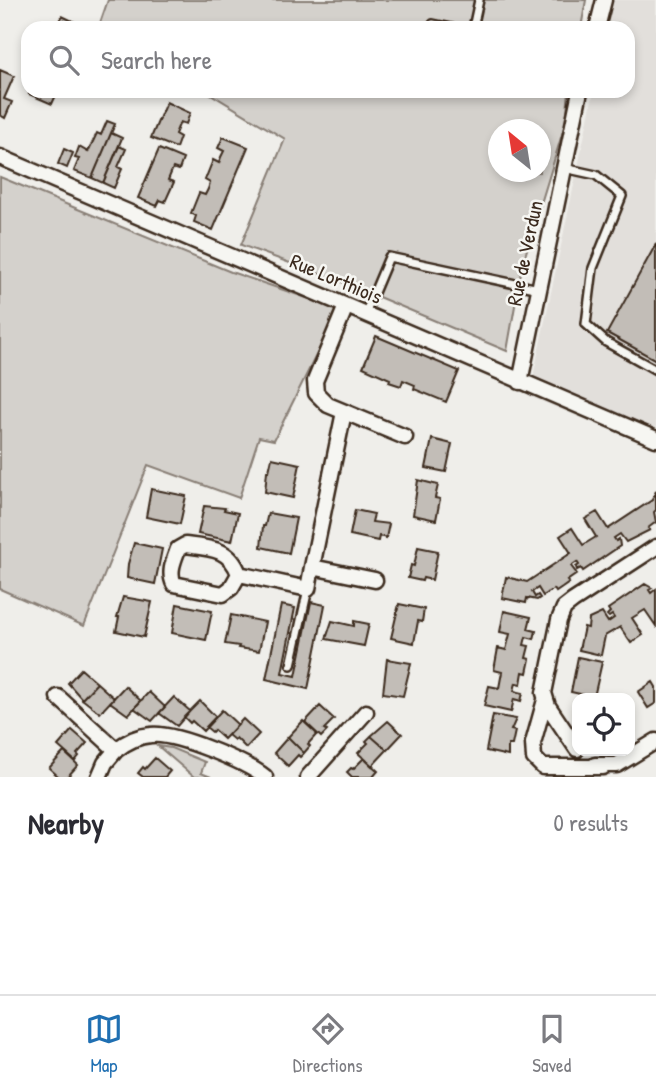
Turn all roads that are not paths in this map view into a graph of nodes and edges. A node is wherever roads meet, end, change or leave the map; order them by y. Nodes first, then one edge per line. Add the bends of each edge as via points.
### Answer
1 (479, 0) edge
2 (604, 0) edge
3 (474, 21) edge
4 (599, 21) edge
5 (579, 98) edge
6 (0, 157) edge
7 (564, 168) junction
8 (539, 289) junction
9 (346, 306) junction
10 (365, 314) junction
11 (656, 370) edge
12 (520, 382) junction
13 (343, 418) junction
14 (405, 437) dead end
15 (656, 439) edge
16 (656, 547) edge
17 (312, 567) junction
18 (239, 574) junction
19 (375, 580) dead end
20 (307, 589) junction
21 (291, 665) dead end
22 (58, 697) dead end
23 (545, 700) junction
24 (366, 712) dead end
25 (572, 741) edge
26 (656, 741) edge
27 (116, 750) junction
28 (582, 756) edge
29 (603, 766) junction
30 (99, 777) edge
31 (265, 777) edge
32 (308, 777) edge

1 - 3 lane
2 - 4 street
5 - 7 street, Rue de Verdun
6 - 9 street, Rue Lorthiois
7 - 8 street, Rue de Verdun
7 - 11 lane via 596,174 622,196 593,268 586,324 606,342
8 - 10 lane via 389,257
8 - 12 street, Rue de Verdun
9 - 10 street, Rue Lorthiois
9 - 13 street via 315,386 316,393
10 - 12 street, Rue Lorthiois
12 - 15 street, Rue Lorthiois
13 - 14 street
13 - 17 street
16 - 23 street via 564,608
17 - 19 street
17 - 20 street
18 - 18 street via 226,553 185,545 178,549 172,568 174,584 223,594
18 - 20 street
20 - 21 lane
22 - 27 street
23 - 25 street
23 - 29 street via 533,743 534,758 543,767
24 - 32 street
26 - 29 street via 626,762
27 - 30 street
27 - 31 street via 143,736 171,736
28 - 29 street

